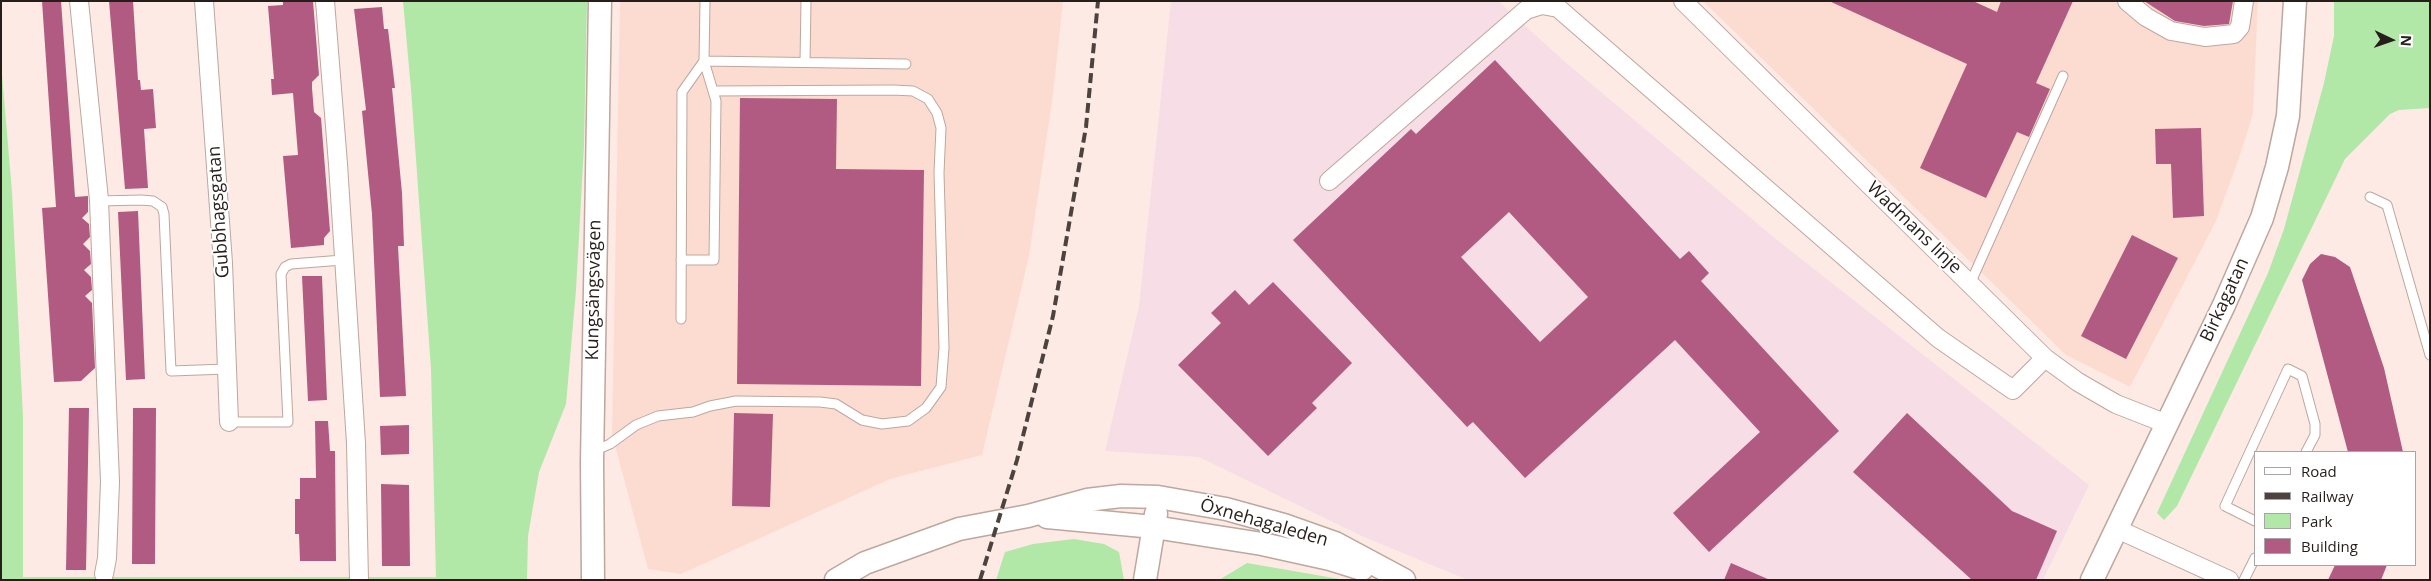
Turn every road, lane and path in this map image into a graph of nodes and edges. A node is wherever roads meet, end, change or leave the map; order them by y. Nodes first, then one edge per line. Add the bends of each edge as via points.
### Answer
1 (79, 1) edge
2 (204, 1) edge
3 (325, 1) edge
4 (600, 1) edge
5 (705, 1) edge
6 (806, 1) edge
7 (1683, 1) edge
8 (2127, 1) edge
9 (2244, 1) edge
10 (2295, 1) edge
11 (704, 61) junction
12 (805, 62) junction
13 (906, 64) dead end
14 (2063, 76) dead end
15 (713, 91) junction
16 (1329, 181) dead end
17 (2370, 197) dead end
18 (99, 201) junction
19 (343, 260) junction
20 (681, 260) junction
21 (1970, 284) junction
22 (681, 319) dead end
23 (2430, 355) edge
24 (2045, 358) junction
25 (227, 369) junction
26 (229, 422) joint
27 (2167, 424) junction
28 (2306, 451) edge
29 (592, 452) junction
30 (1158, 497) junction
31 (1028, 516) junction
32 (2254, 520) edge
33 (1154, 527) junction
34 (2117, 529) junction
35 (2254, 560) edge
36 (104, 574) dead end
37 (837, 579) edge
38 (359, 580) edge
39 (593, 580) edge
40 (1145, 580) edge
41 (1399, 580) edge
42 (1404, 580) edge
43 (2092, 580) edge
44 (2229, 580) edge
45 (2244, 580) edge

1 - 18 street
2 - 25 street, Gubbhagsgatan
3 - 19 street
4 - 29 street, Kungsängsvägen
5 - 11 lane
6 - 12 lane
7 - 21 street, Wadmans linje
8 - 9 street via 2146,17 2171,31 2205,37 2234,34 2240,27
10 - 27 street, Birkagatan via 2288,116 2262,218
11 - 12 lane
11 - 15 lane
11 - 20 lane via 682,92
12 - 13 lane
14 - 21 lane
15 - 20 lane via 716,101 714,260
15 - 29 lane via 892,90 913,91 928,99 941,128 939,173 944,348 941,387 926,408 908,421 882,424 862,420 836,404 820,402 736,401 693,412 658,416 636,425 610,444
16 - 24 street via 1526,10 1542,5 1558,8 1938,338 2013,390
17 - 23 lane via 2387,204
18 - 25 lane via 154,201 162,207 171,371
18 - 36 street via 110,482
19 - 26 lane via 291,264 281,274 288,422
19 - 38 street via 356,443
20 - 22 lane
21 - 24 street, Wadmans linje
24 - 27 street, Wadmans linje via 2116,404
25 - 26 street, Gubbhagsgatan
27 - 34 street, Birkagatan
28 - 32 lane via 2315,424 2302,376 2288,369 2225,506
29 - 39 street, Kungsängsvägen
30 - 31 street, Öxnehagaleden via 1121,496 1087,500
30 - 33 street
30 - 42 street, Öxnehagaleden via 1226,509 1284,525 1336,543
31 - 33 street, Öxnehagaleden
31 - 37 street, Öxnehagaleden via 959,529 874,560
33 - 40 street
33 - 41 street, Öxnehagaleden via 1262,544
34 - 43 street, Birkagatan
34 - 44 street
35 - 45 lane

